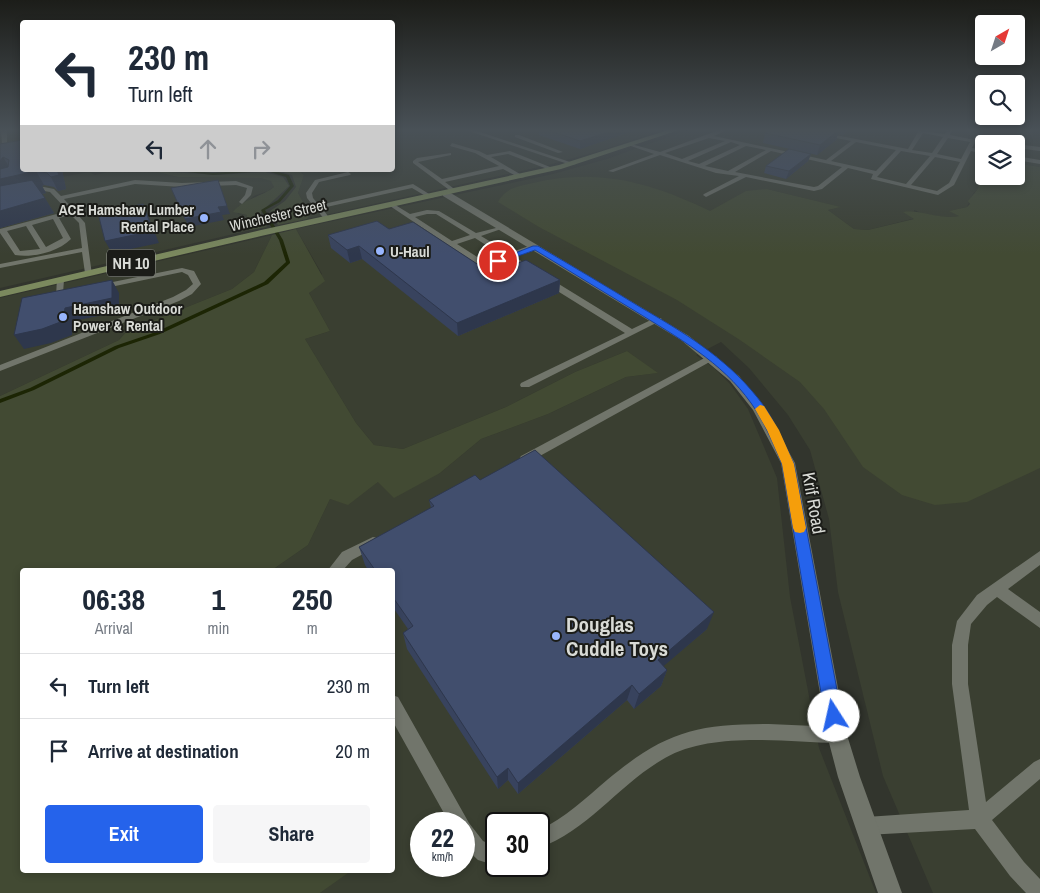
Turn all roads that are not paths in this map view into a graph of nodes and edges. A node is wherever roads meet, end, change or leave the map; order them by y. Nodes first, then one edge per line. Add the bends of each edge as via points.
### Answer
1 (425, 172) edge
2 (490, 172) edge
3 (513, 172) edge
4 (545, 172) edge
5 (720, 172) edge
6 (732, 172) edge
7 (840, 172) edge
8 (869, 172) edge
9 (920, 172) edge
10 (958, 172) edge
11 (876, 173) joint
12 (348, 174) dead end
13 (728, 174) junction
14 (746, 175) junction
15 (522, 177) junction
16 (906, 187) junction
17 (443, 191) junction
18 (706, 195) dead end
19 (0, 198) edge
20 (60, 198) junction
21 (242, 202) dead end
22 (392, 205) junction
23 (317, 207) junction
24 (73, 212) junction
25 (409, 216) junction
26 (55, 217) junction
27 (327, 219) junction
28 (28, 224) junction
29 (502, 228) junction
30 (2, 230) edge
31 (476, 236) junction
32 (451, 244) junction
33 (535, 247) junction
34 (44, 249) junction
35 (86, 249) junction
36 (509, 257) junction
37 (131, 263) junction
38 (0, 266) edge
39 (89, 273) junction
40 (60, 280) junction
41 (133, 280) junction
42 (0, 294) edge
43 (658, 320) junction
44 (632, 332) junction
45 (712, 357) junction
46 (0, 368) edge
47 (525, 385) dead end
48 (512, 466) edge
49 (382, 537) edge
50 (1040, 557) edge
51 (336, 568) edge
52 (997, 589) junction
53 (1040, 622) edge
54 (395, 708) edge
55 (837, 736) junction
56 (1040, 768) edge
57 (453, 812) edge
58 (980, 819) junction
59 (866, 826) junction
60 (550, 834) edge
61 (475, 846) edge
62 (485, 854) edge
63 (890, 893) edge
64 (1039, 893) edge

1 - 17 lane
2 - 17 lane
3 - 15 lane
4 - 15 main road, Winchester Street / NH 10
5 - 13 lane
6 - 13 lane
7 - 14 lane via 814,189
8 - 11 lane
9 - 16 lane
10 - 16 lane via 952,184 940,192
11 - 16 lane via 872,178
12 - 23 lane via 315,182 309,196
13 - 14 lane
14 - 18 lane
15 - 17 main road, Winchester Street / NH 10
17 - 22 main road, Winchester Street / NH 10
17 - 23 lane via 414,186
17 - 29 street, Krif Road
19 - 20 lane via 48,188
20 - 21 lane via 128,183 236,183 250,187
20 - 24 lane
22 - 25 lane
22 - 27 main road, Winchester Street / NH 10
23 - 27 lane
24 - 26 lane
24 - 35 lane via 82,223
25 - 31 lane via 435,211
25 - 32 lane
26 - 28 lane
26 - 34 lane via 67,239
27 - 37 main road, Winchester Street / NH 10
28 - 30 lane
28 - 34 lane
29 - 31 lane
29 - 33 street, Krif Road
30 - 34 lane via 18,253
31 - 32 lane
31 - 36 lane
32 - 36 lane via 484,265
33 - 36 lane
33 - 43 street, Krif Road
35 - 38 lane
35 - 39 lane
36 - 44 lane
37 - 39 main road, Winchester Street / NH 10
37 - 41 lane
39 - 40 main road, Winchester Street / NH 10
40 - 41 lane via 61,296
40 - 42 main road, Winchester Street / NH 10
41 - 46 lane via 182,270 191,273 197,284 176,299
43 - 44 lane
43 - 45 street, Krif Road
44 - 47 lane
45 - 48 lane
45 - 55 street, Krif Road via 755,401 788,464
49 - 51 lane via 347,556
50 - 52 lane
52 - 53 lane
52 - 58 lane via 982,600 964,621 960,645 960,684
54 - 57 lane
55 - 59 street, Krif Road
55 - 60 lane via 734,733 701,735 680,742 659,752 565,826
56 - 58 lane
58 - 59 lane
58 - 64 lane
59 - 63 street, Krif Road
61 - 62 lane

